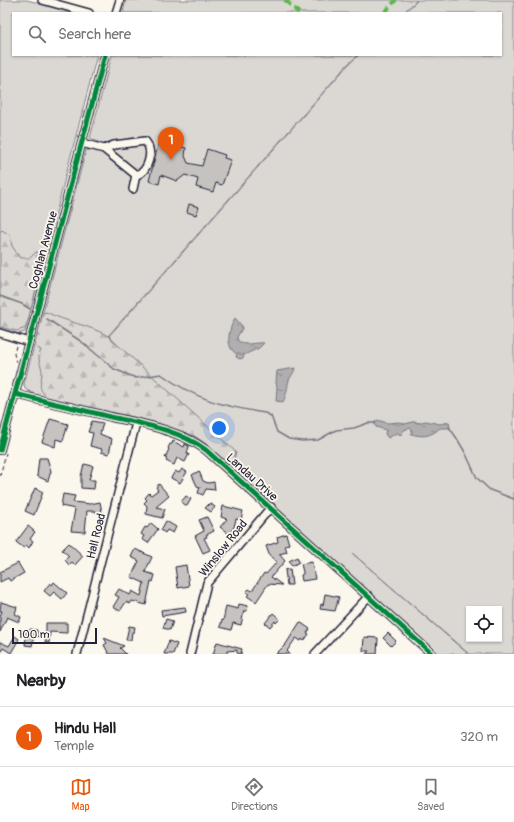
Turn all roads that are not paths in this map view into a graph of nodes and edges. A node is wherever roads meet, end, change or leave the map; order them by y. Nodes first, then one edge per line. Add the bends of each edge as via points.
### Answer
1 (42, 0) edge
2 (120, 0) edge
3 (53, 1) edge
4 (86, 12) edge
5 (116, 12) edge
6 (105, 56) edge
7 (82, 143) junction
8 (104, 149) junction
9 (136, 175) junction
10 (133, 189) dead end
11 (0, 333) edge
12 (29, 342) junction
13 (15, 394) junction
14 (136, 423) junction
15 (0, 450) edge
16 (271, 507) junction
17 (369, 596) junction
18 (77, 654) edge
19 (190, 654) edge
20 (315, 654) edge
21 (432, 654) edge

1 - 3 street
2 - 5 street
3 - 4 street
6 - 7 street, Coghlan Avenue
7 - 8 street
7 - 12 street, Coghlan Avenue
8 - 9 street
8 - 9 street via 114,145 145,141 150,152 148,161 140,174
9 - 10 street
11 - 12 street
12 - 13 street, Coghlan Avenue
13 - 14 street, Landau Drive
13 - 15 street, Coghlan Avenue
14 - 16 street, Landau Drive via 194,441
14 - 18 street, Hall Road
16 - 17 street, Landau Drive
16 - 19 street, Winslow Road via 207,583
17 - 20 street
17 - 21 street, Landau Drive

